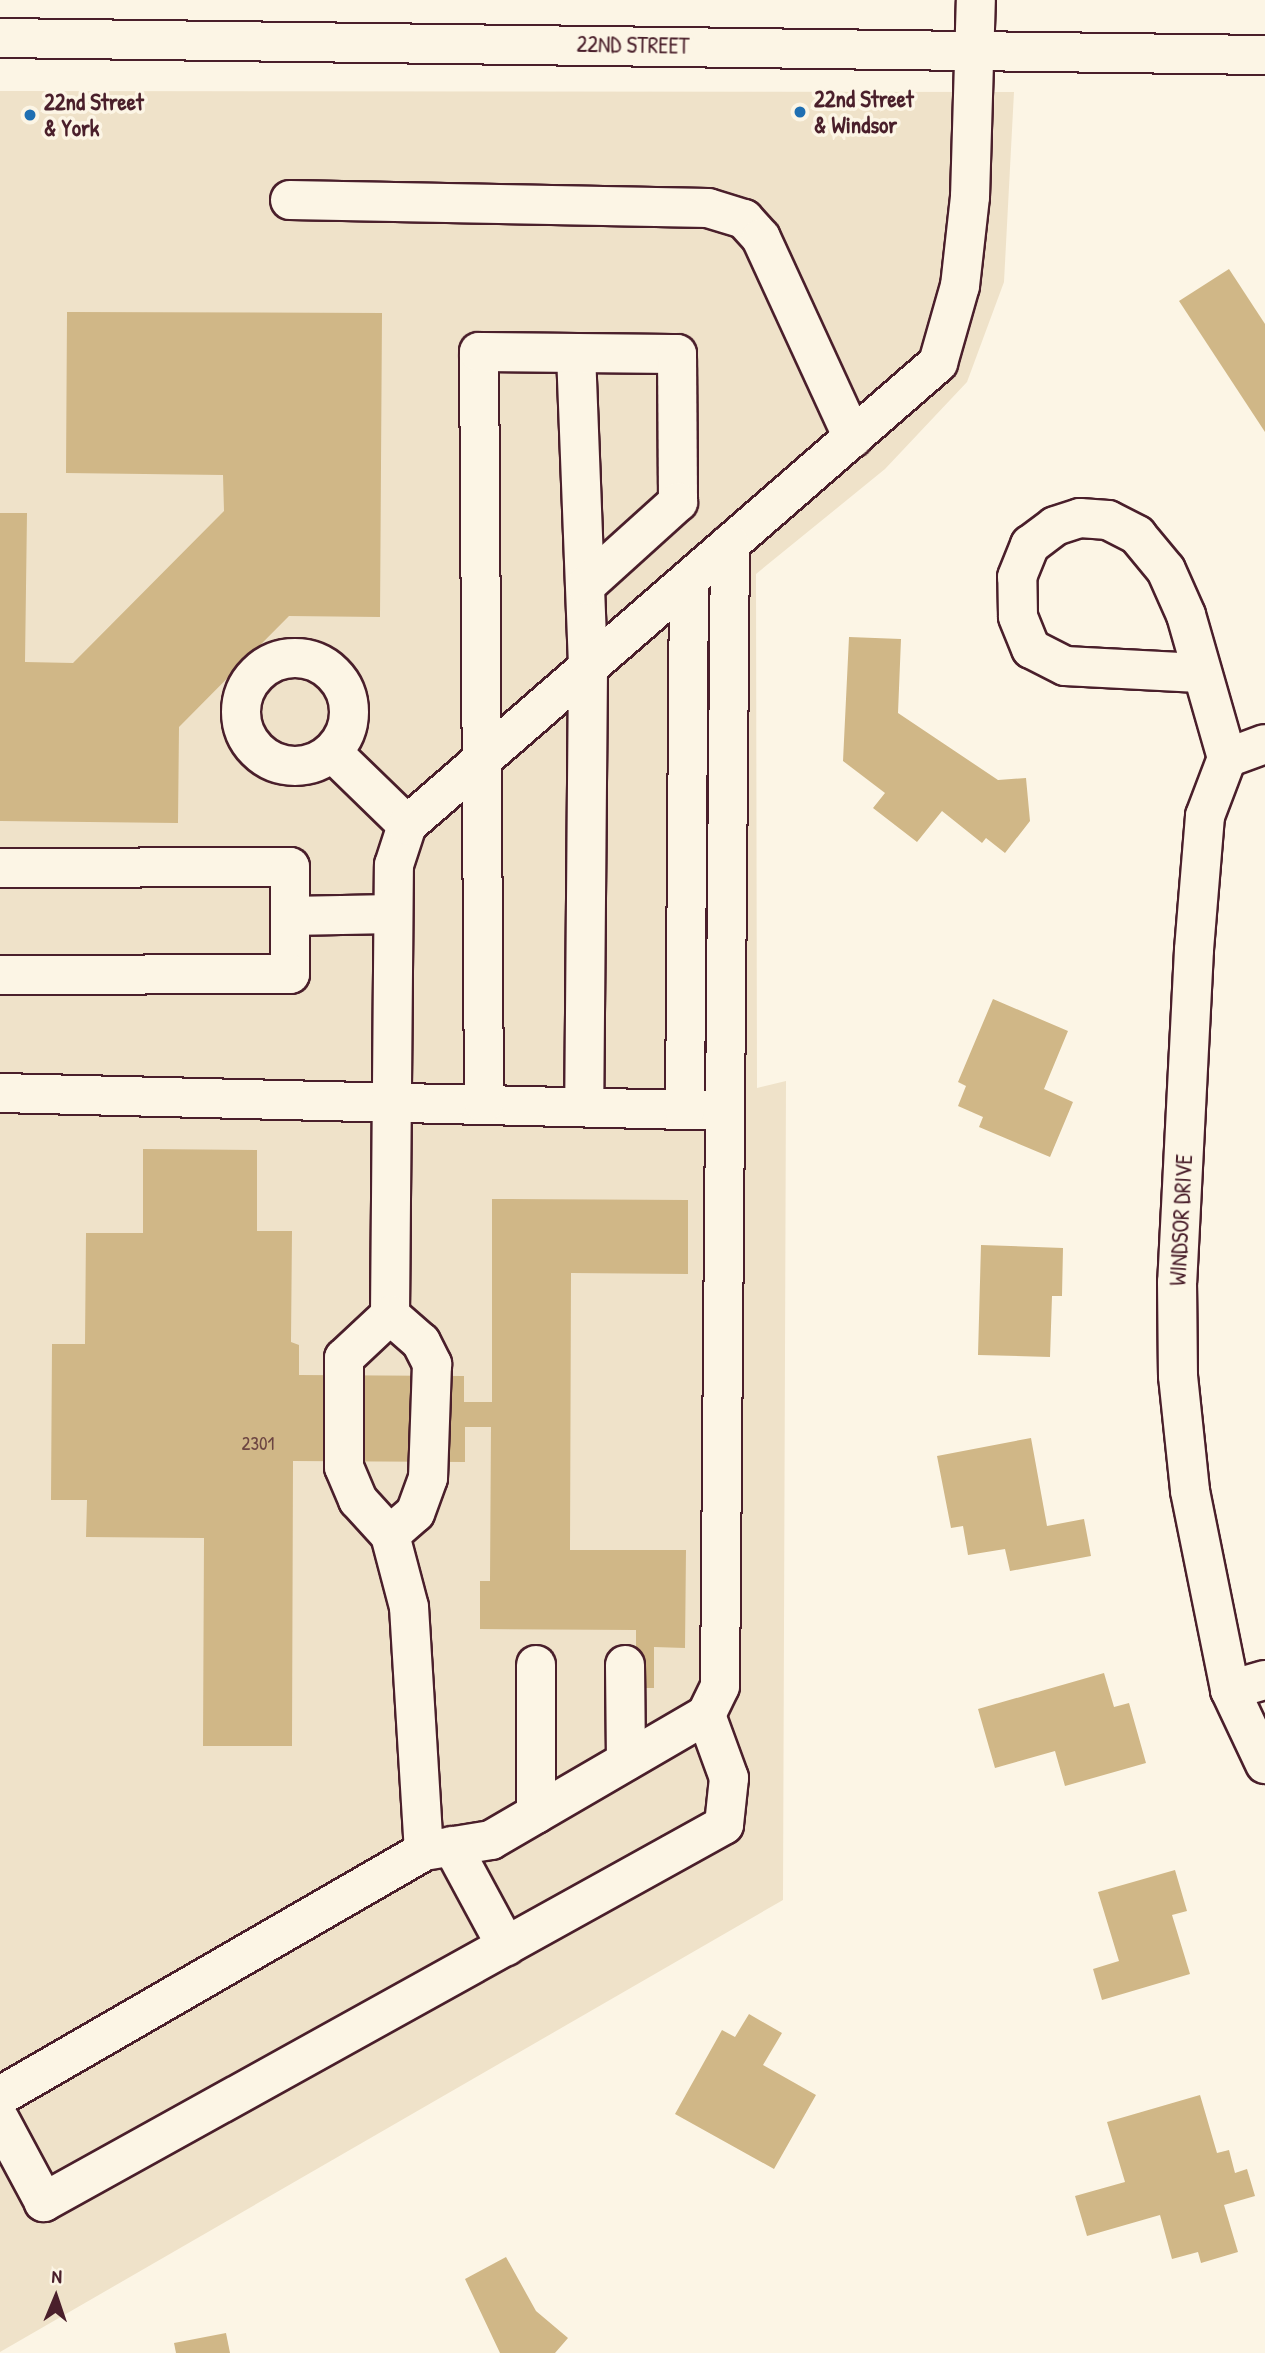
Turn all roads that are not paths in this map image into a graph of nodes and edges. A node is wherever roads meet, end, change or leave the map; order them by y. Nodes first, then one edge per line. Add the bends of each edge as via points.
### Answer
1 (976, 0) edge
2 (0, 38) edge
3 (973, 51) junction
4 (1265, 55) edge
5 (290, 200) dead end
6 (576, 353) junction
7 (853, 438) junction
8 (730, 544) junction
9 (689, 580) junction
10 (586, 585) junction
11 (588, 669) junction
12 (1199, 673) junction
13 (1265, 744) edge
14 (332, 752) dead end
15 (1227, 758) junction
16 (480, 762) junction
17 (407, 825) junction
18 (0, 868) edge
19 (393, 914) junction
20 (290, 916) junction
21 (0, 975) edge
22 (0, 1093) edge
23 (392, 1100) junction
24 (484, 1103) junction
25 (584, 1106) junction
26 (685, 1110) junction
27 (725, 1111) junction
28 (390, 1315) junction
29 (390, 1535) junction
30 (536, 1665) dead end
31 (625, 1665) dead end
32 (1248, 1685) edge
33 (706, 1714) junction
34 (626, 1761) junction
35 (1265, 1764) edge
36 (536, 1814) junction
37 (438, 1849) junction
38 (506, 1946) junction
39 (0, 2096) edge
40 (0, 2120) edge

1 - 3 street
2 - 3 street, 22ND STREET
3 - 4 street, 22ND STREET
3 - 7 street via 970,197 960,286 938,363
5 - 7 street via 697,207 744,219 761,238
6 - 10 street
6 - 10 street via 677,354 678,502
6 - 16 street via 479,352
7 - 8 street
8 - 9 street
8 - 27 street
9 - 11 street
9 - 26 street
10 - 11 street
11 - 16 street
11 - 25 street
12 - 12 street via 1186,615 1166,570 1137,535 1108,520 1080,518 1055,526 1030,545 1017,577 1018,616 1031,649 1065,666 1161,667
12 - 15 street
13 - 15 street
14 - 17 street
15 - 32 street, WINDSOR DRIVE via 1205,816 1177,1282 1178,1377 1190,1491
16 - 17 street
16 - 24 street
17 - 19 street via 394,865
18 - 20 street via 290,867
19 - 20 street
19 - 23 street
20 - 21 street via 290,974
22 - 23 street
23 - 24 street
23 - 28 street
24 - 25 street
25 - 26 street
26 - 27 street
27 - 33 street via 720,1686
28 - 29 street via 421,1342 432,1364 428,1478 415,1513
28 - 29 street via 344,1358 344,1467 358,1500
29 - 37 street via 410,1608
30 - 36 street
31 - 34 street
32 - 35 street, WINDSOR DRIVE
33 - 34 street
33 - 38 street via 729,1778 724,1825
34 - 36 street
36 - 37 street via 491,1840
37 - 38 street
37 - 39 street
38 - 40 street via 44,2202

